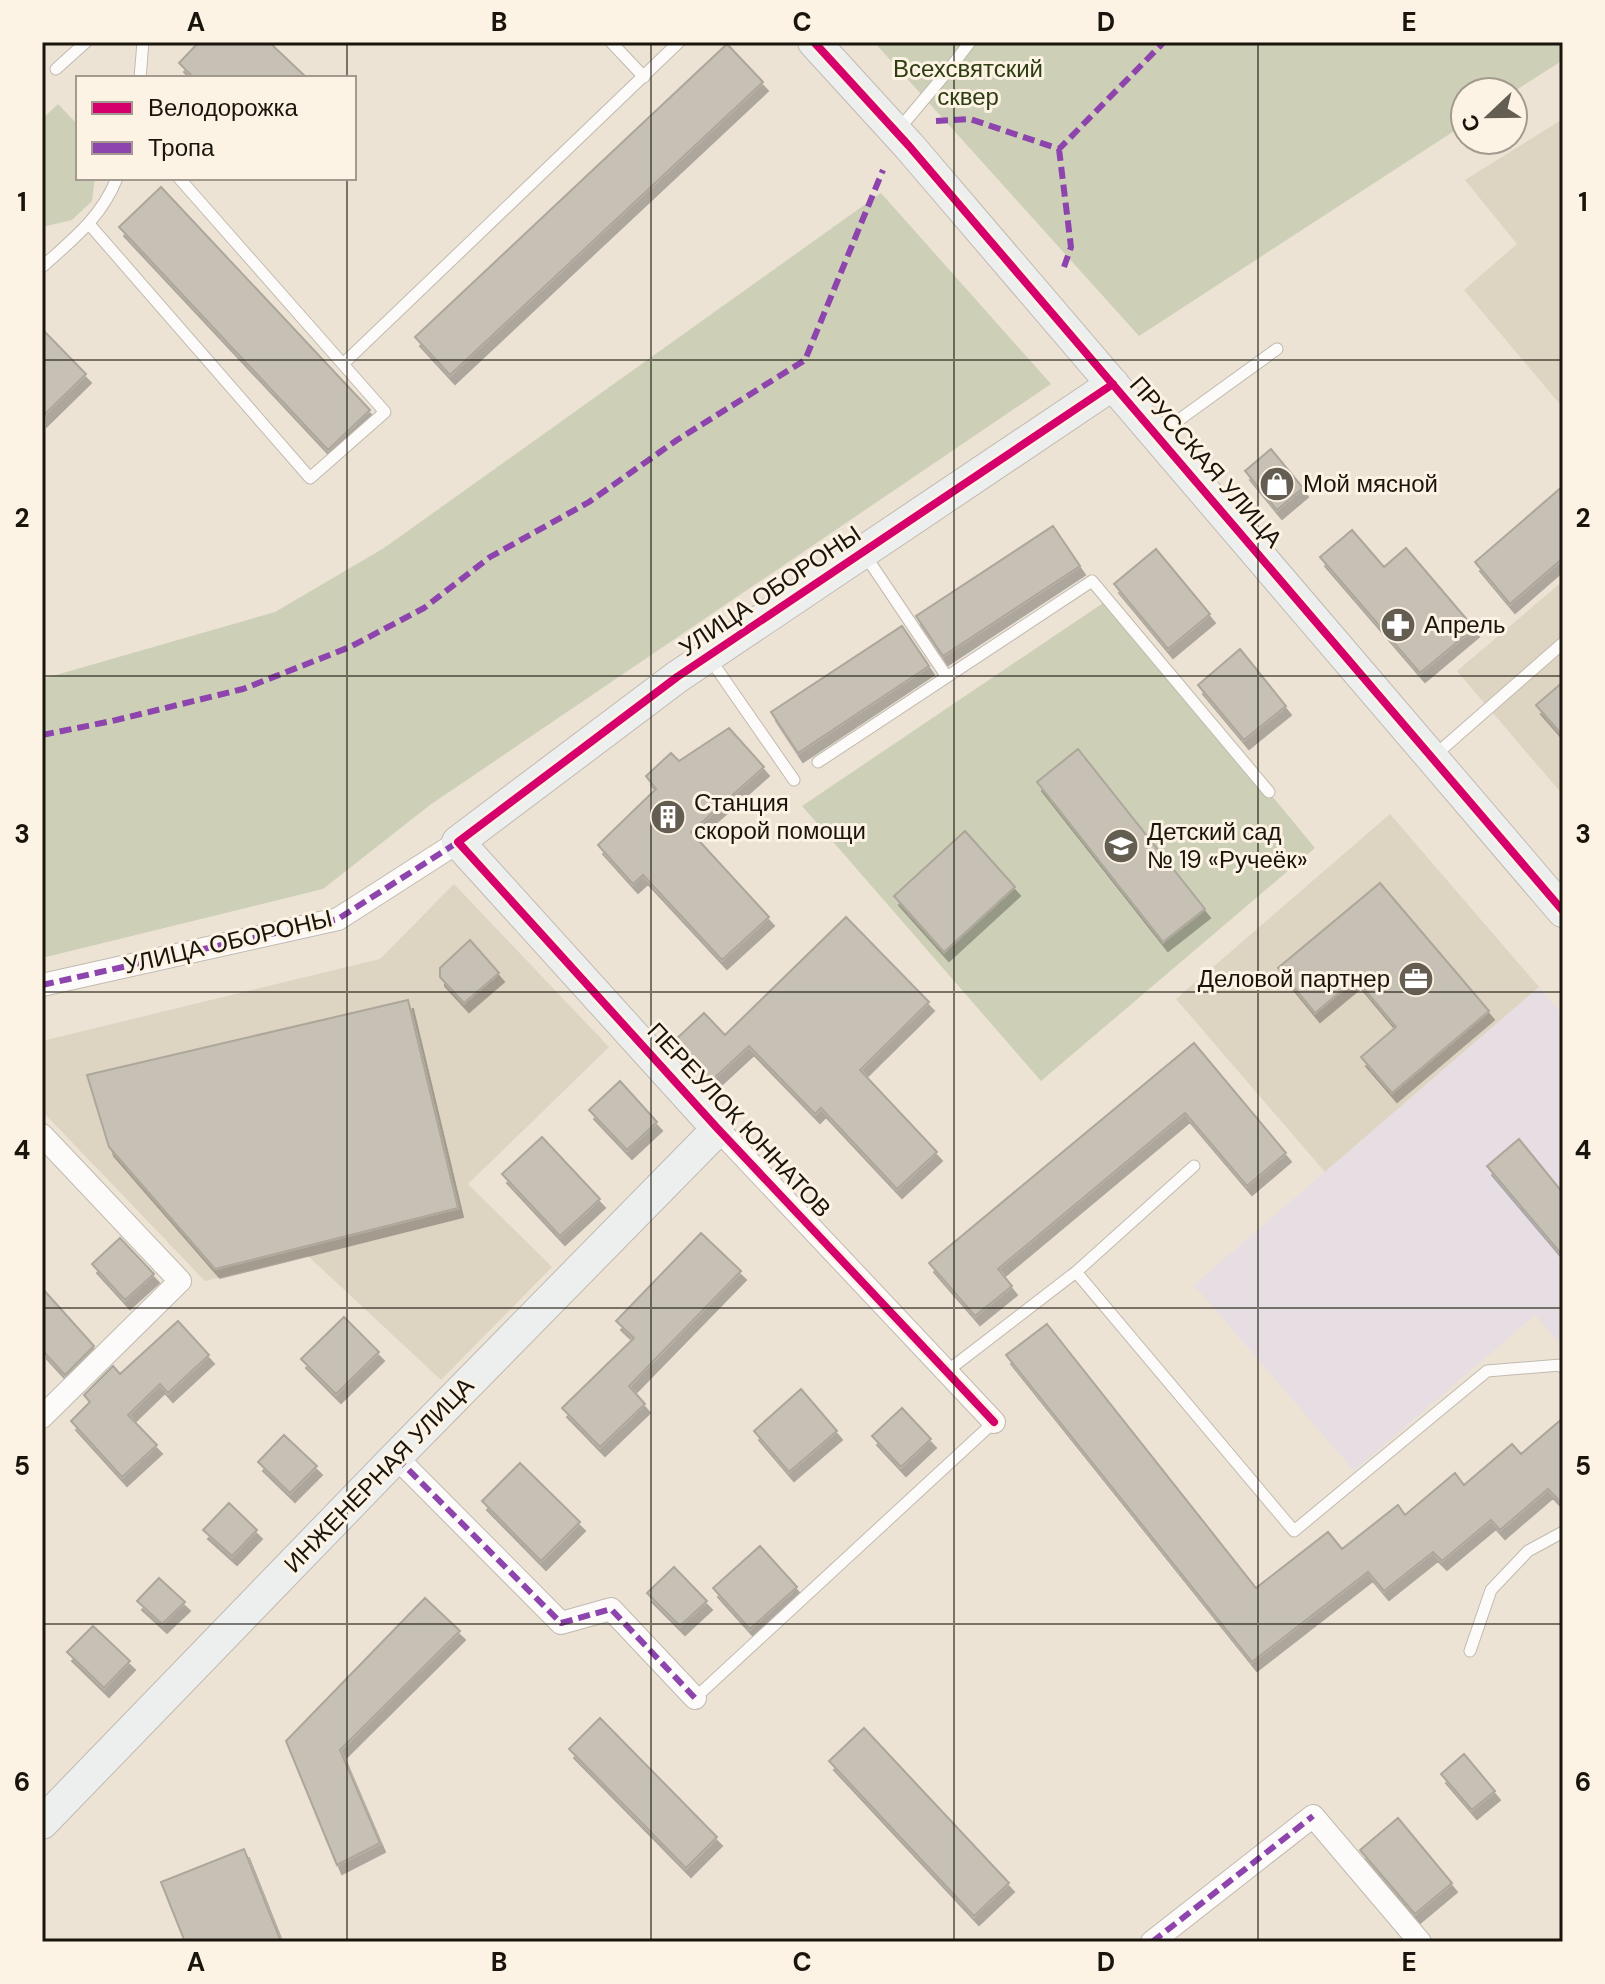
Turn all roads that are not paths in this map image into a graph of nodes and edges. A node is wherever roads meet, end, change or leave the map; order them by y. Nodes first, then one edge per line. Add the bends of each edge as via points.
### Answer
1 (86, 42) edge
2 (143, 42) edge
3 (611, 42) edge
4 (679, 42) edge
5 (814, 42) edge
6 (970, 42) edge
7 (56, 69) dead end
8 (140, 76) edge
9 (644, 77) junction
10 (896, 132) junction
11 (116, 180) edge
12 (181, 180) edge
13 (89, 224) junction
14 (42, 267) edge
15 (1277, 349) dead end
16 (343, 364) junction
17 (1113, 384) junction
18 (1157, 435) junction
19 (863, 552) junction
20 (1563, 643) edge
21 (708, 656) junction
22 (947, 677) junction
23 (1433, 757) junction
24 (818, 762) dead end
25 (794, 780) dead end
26 (1269, 792) dead end
27 (458, 842) junction
28 (1563, 911) edge
29 (42, 985) edge
30 (718, 1129) junction
31 (42, 1135) edge
32 (1194, 1166) dead end
33 (1076, 1272) junction
34 (1563, 1368) edge
35 (946, 1372) junction
36 (42, 1417) edge
37 (994, 1422) joint
38 (396, 1457) junction
39 (1563, 1532) edge
40 (1470, 1651) dead end
41 (695, 1698) joint
42 (42, 1823) edge
43 (1152, 1942) edge
44 (1420, 1942) edge

1 - 7 lane
2 - 8 lane
3 - 9 lane
4 - 9 lane
5 - 10 street, ПРУССКАЯ УЛИЦА
6 - 10 lane
9 - 16 lane
10 - 17 street, ПРУССКАЯ УЛИЦА
11 - 13 lane
12 - 16 lane
13 - 14 lane
13 - 16 lane via 310,478 385,412
15 - 18 lane
17 - 18 street, ПРУССКАЯ УЛИЦА
17 - 19 street, УЛИЦА ОБОРОНЫ
18 - 23 street, ПРУССКАЯ УЛИЦА
19 - 21 street, УЛИЦА ОБОРОНЫ
19 - 22 lane
20 - 23 lane
21 - 25 lane
21 - 27 street, УЛИЦА ОБОРОНЫ
22 - 24 lane
22 - 26 lane via 1092,581
23 - 28 street, ПРУССКАЯ УЛИЦА
27 - 29 street, УЛИЦА ОБОРОНЫ via 338,919
27 - 30 street, ПЕРЕУЛОК ЮННАТОВ
30 - 35 street, ПЕРЕУЛОК ЮННАТОВ
30 - 38 street, ИНЖЕНЕРНАЯ УЛИЦА
31 - 36 street via 180,1281
32 - 33 lane
33 - 34 lane via 1294,1531 1487,1371
33 - 35 lane
35 - 37 street, ПЕРЕУЛОК ЮННАТОВ
37 - 41 lane
38 - 41 street via 561,1623 611,1609
38 - 42 street, ИНЖЕНЕРНАЯ УЛИЦА
39 - 40 lane via 1528,1551 1491,1590
43 - 44 street via 1313,1816

